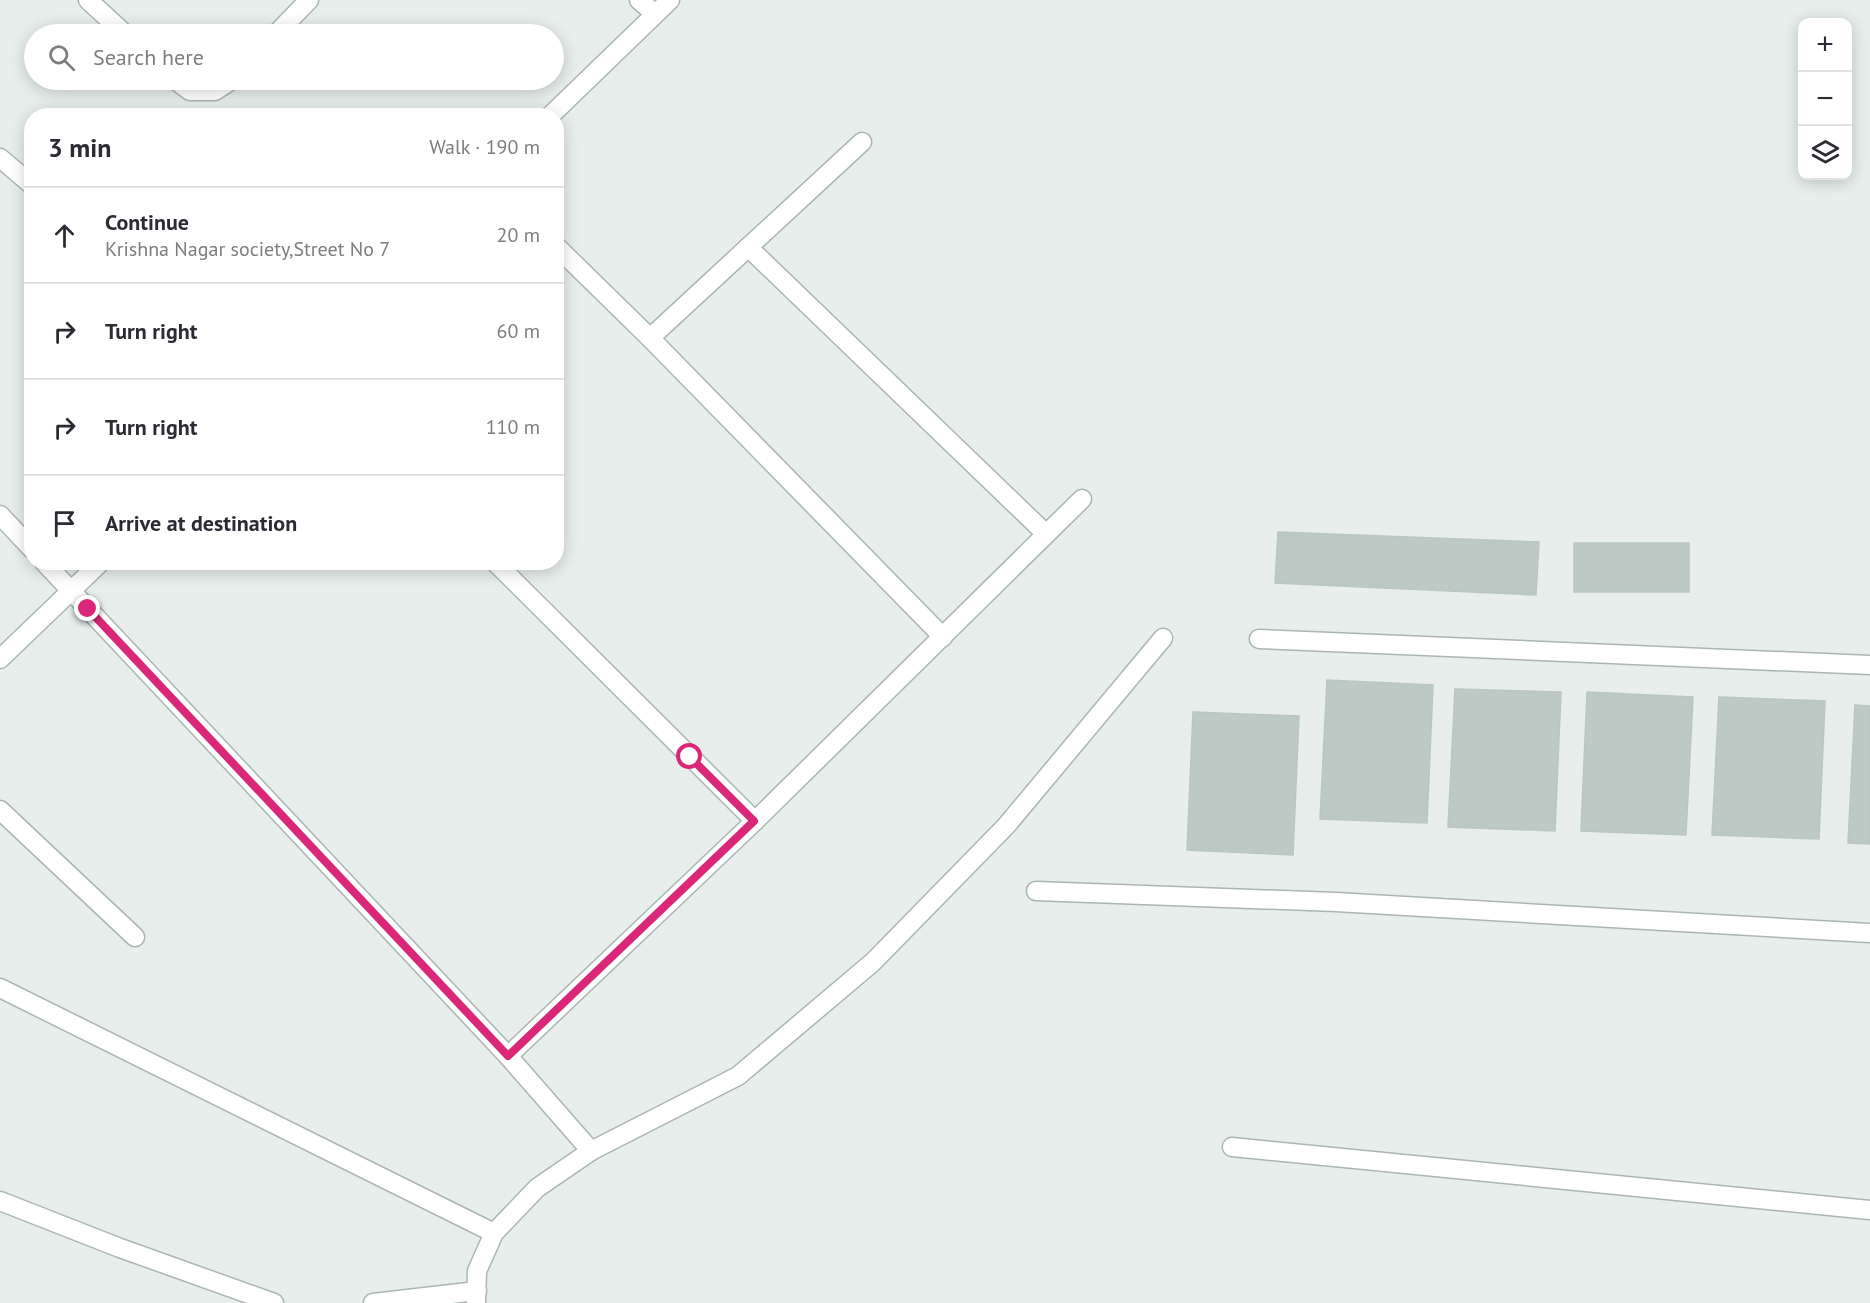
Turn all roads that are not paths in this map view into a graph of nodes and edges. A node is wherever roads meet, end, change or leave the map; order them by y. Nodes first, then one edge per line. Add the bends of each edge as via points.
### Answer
1 (88, 0) edge
2 (309, 0) edge
3 (639, 0) edge
4 (670, 0) edge
5 (655, 14) junction
6 (114, 24) edge
7 (286, 24) edge
8 (189, 90) edge
9 (217, 90) edge
10 (558, 108) edge
11 (862, 142) dead end
12 (0, 158) edge
13 (24, 178) edge
14 (748, 247) junction
15 (564, 254) edge
16 (650, 338) junction
17 (1082, 499) dead end
18 (0, 515) edge
19 (1046, 534) junction
20 (24, 540) edge
21 (51, 570) edge
22 (93, 570) edge
23 (503, 570) edge
24 (72, 592) junction
25 (943, 637) junction
26 (1163, 638) dead end
27 (1259, 639) dead end
28 (0, 659) edge
29 (1870, 665) edge
30 (0, 810) edge
31 (754, 821) junction
32 (1036, 891) dead end
33 (1870, 933) edge
34 (135, 938) dead end
35 (0, 988) edge
36 (508, 1056) junction
37 (1232, 1147) dead end
38 (591, 1151) junction
39 (0, 1201) edge
40 (1870, 1210) edge
41 (494, 1233) junction
42 (476, 1297) edge
43 (274, 1303) edge
44 (373, 1303) edge

1 - 6 street
2 - 7 street
3 - 5 street
4 - 5 street
5 - 10 street
8 - 9 street
11 - 14 street
12 - 13 street
14 - 16 street
14 - 19 street
15 - 16 street
16 - 25 street
17 - 19 street
18 - 20 street
19 - 25 street
21 - 24 street
22 - 24 street
23 - 31 street
24 - 28 street
24 - 36 street
25 - 31 street
26 - 38 street via 1006,826 873,962 738,1076
27 - 29 street
30 - 34 street
31 - 36 street
32 - 33 street via 1336,902
35 - 41 street
36 - 38 street
37 - 40 street
38 - 41 street via 537,1188
39 - 43 street
41 - 42 street via 477,1270
42 - 44 street

